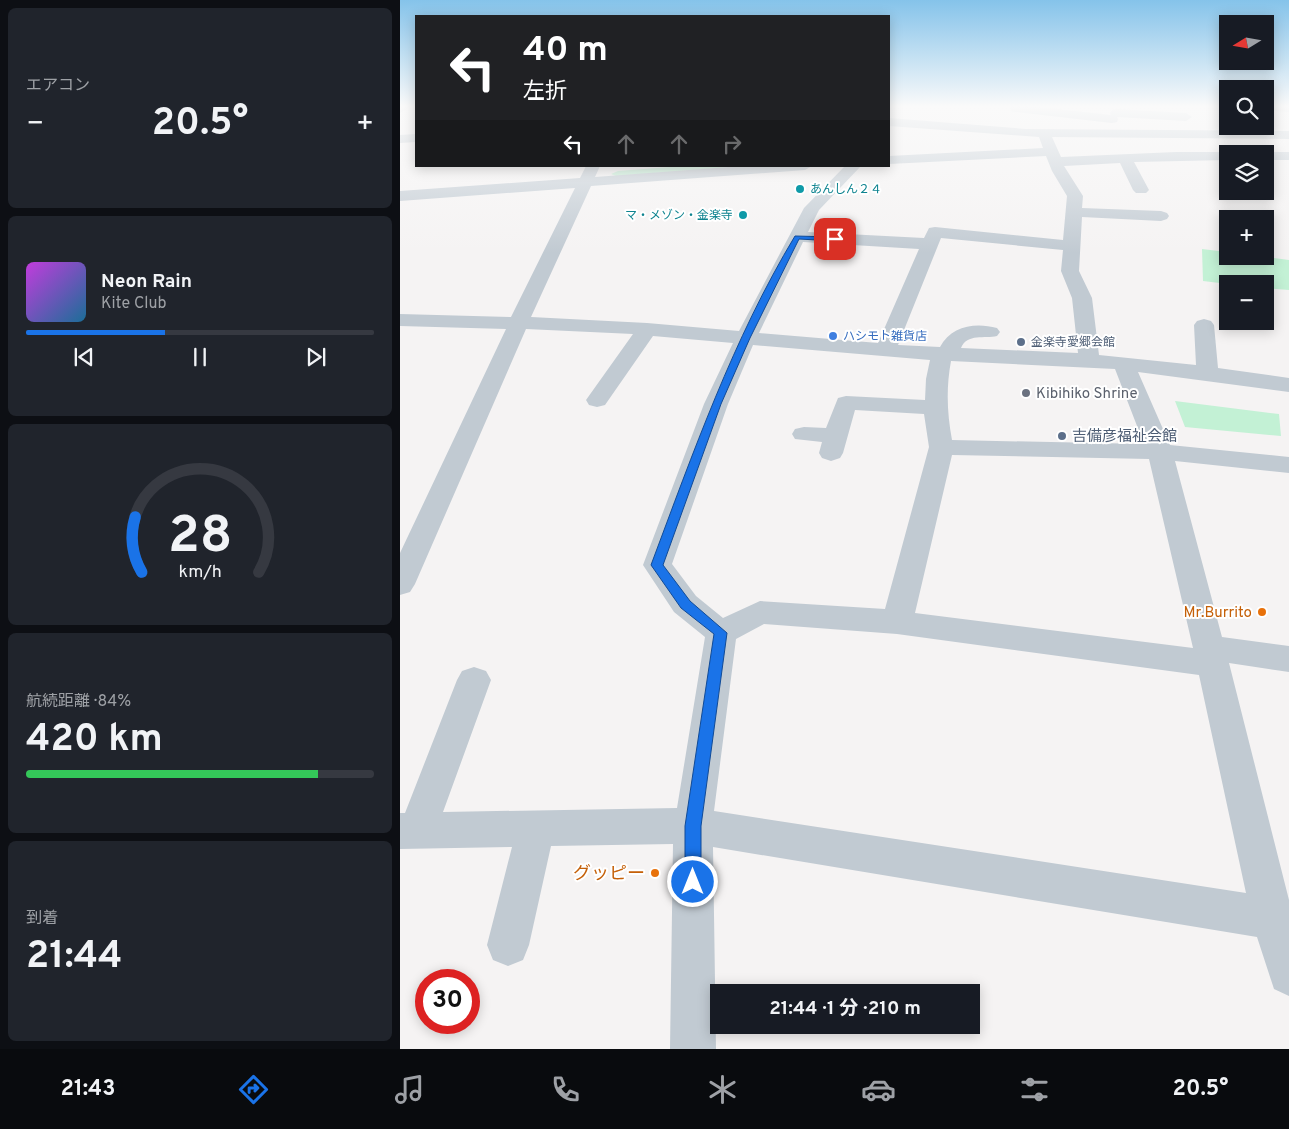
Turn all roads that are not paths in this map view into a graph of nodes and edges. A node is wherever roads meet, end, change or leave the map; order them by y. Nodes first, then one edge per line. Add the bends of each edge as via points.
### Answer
1 (1219, 156) edge
2 (1274, 156) edge
3 (1289, 156) edge
4 (1054, 157) junction
5 (1124, 158) junction
6 (890, 160) edge
7 (763, 167) edge
8 (853, 167) edge
9 (596, 171) edge
10 (400, 182) edge
11 (1141, 190) dead end
12 (400, 196) edge
13 (1074, 205) junction
14 (1159, 208) dead end
15 (797, 237) junction
16 (930, 244) junction
17 (1073, 246) junction
18 (400, 320) edge
19 (519, 322) junction
20 (1204, 325) dead end
21 (646, 329) junction
22 (990, 332) dead end
23 (746, 338) junction
24 (885, 350) junction
25 (945, 354) junction
26 (1089, 360) junction
27 (1124, 364) junction
28 (1208, 373) junction
29 (1289, 385) edge
30 (597, 400) dead end
31 (936, 408) junction
32 (804, 434) dead end
33 (941, 447) junction
34 (1160, 452) junction
35 (1289, 465) edge
36 (400, 584) edge
37 (897, 622) junction
38 (721, 633) junction
39 (1211, 656) junction
40 (1289, 659) edge
41 (474, 680) dead end
42 (693, 826) junction
43 (536, 828) junction
44 (409, 830) edge
45 (1281, 919) edge
46 (508, 945) dead end
47 (1289, 974) edge
48 (693, 1049) edge

1 - 5 street
2 - 3 street
4 - 5 street
4 - 6 street
4 - 13 street
5 - 11 street
7 - 9 street
8 - 15 street via 812,208
9 - 10 street
9 - 12 street
9 - 19 street
13 - 14 street via 1095,212
13 - 17 street
15 - 16 street
15 - 23 street
16 - 17 street via 935,232
16 - 24 street
17 - 26 street via 1070,271 1082,298
18 - 19 street
19 - 21 street
19 - 36 street
20 - 28 street
21 - 23 street
21 - 30 street
22 - 25 street via 957,337
23 - 24 street
23 - 38 street via 716,404 656,565 685,604
24 - 25 street
25 - 26 street
25 - 31 street via 937,379
26 - 27 street
27 - 28 street
27 - 34 street
28 - 29 street
31 - 32 street via 846,403 833,444
31 - 33 street
33 - 34 street
33 - 37 street
34 - 35 street
34 - 39 street
37 - 38 street via 760,612
37 - 39 street
38 - 42 street
39 - 40 street
39 - 45 street
41 - 44 street
42 - 43 street
42 - 45 street
42 - 48 street
43 - 44 street
43 - 46 street
45 - 47 street

